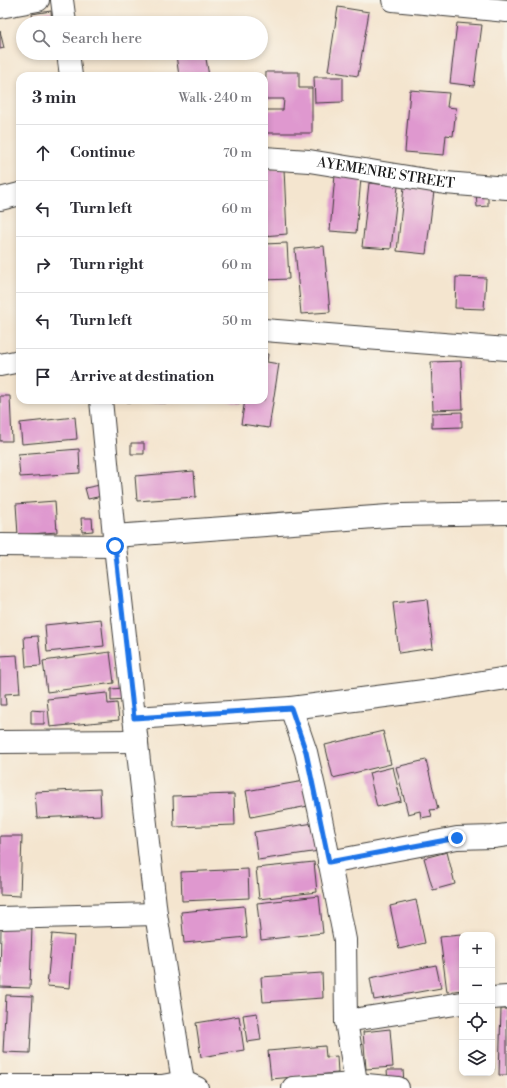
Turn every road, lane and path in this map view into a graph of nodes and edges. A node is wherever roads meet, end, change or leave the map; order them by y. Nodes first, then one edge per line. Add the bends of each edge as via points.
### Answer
1 (38, 0) edge
2 (62, 0) edge
3 (393, 0) edge
4 (0, 7) edge
5 (507, 11) edge
6 (64, 16) edge
7 (69, 60) edge
8 (70, 72) edge
9 (268, 158) edge
10 (507, 188) edge
11 (16, 195) edge
12 (0, 199) edge
13 (268, 330) edge
14 (507, 349) edge
15 (16, 362) edge
16 (0, 365) edge
17 (101, 404) edge
18 (507, 513) edge
19 (114, 541) junction
20 (0, 545) edge
21 (507, 678) edge
22 (291, 708) junction
23 (134, 718) junction
24 (137, 741) junction
25 (0, 742) edge
26 (507, 835) edge
27 (329, 862) junction
28 (156, 914) junction
29 (0, 918) edge
30 (507, 997) edge
31 (495, 998) edge
32 (459, 1003) edge
33 (346, 1021) junction
34 (0, 1086) edge
35 (189, 1086) edge
36 (356, 1086) edge
37 (293, 1088) edge
38 (398, 1088) edge

1 - 4 street
2 - 6 street
3 - 5 street
7 - 8 street
9 - 10 street, AYEMENRE STREET via 309,161 445,183
11 - 12 street
13 - 14 street
15 - 16 street
17 - 19 street
18 - 19 street via 402,515
19 - 20 street
19 - 23 street
21 - 22 street
22 - 23 street
22 - 27 street via 306,752
23 - 24 street
24 - 25 street
24 - 28 street
26 - 27 street via 457,838
27 - 33 street via 345,940
28 - 29 street
28 - 35 street
30 - 31 street
32 - 33 street
33 - 36 street
34 - 35 street
36 - 37 street
36 - 38 street

